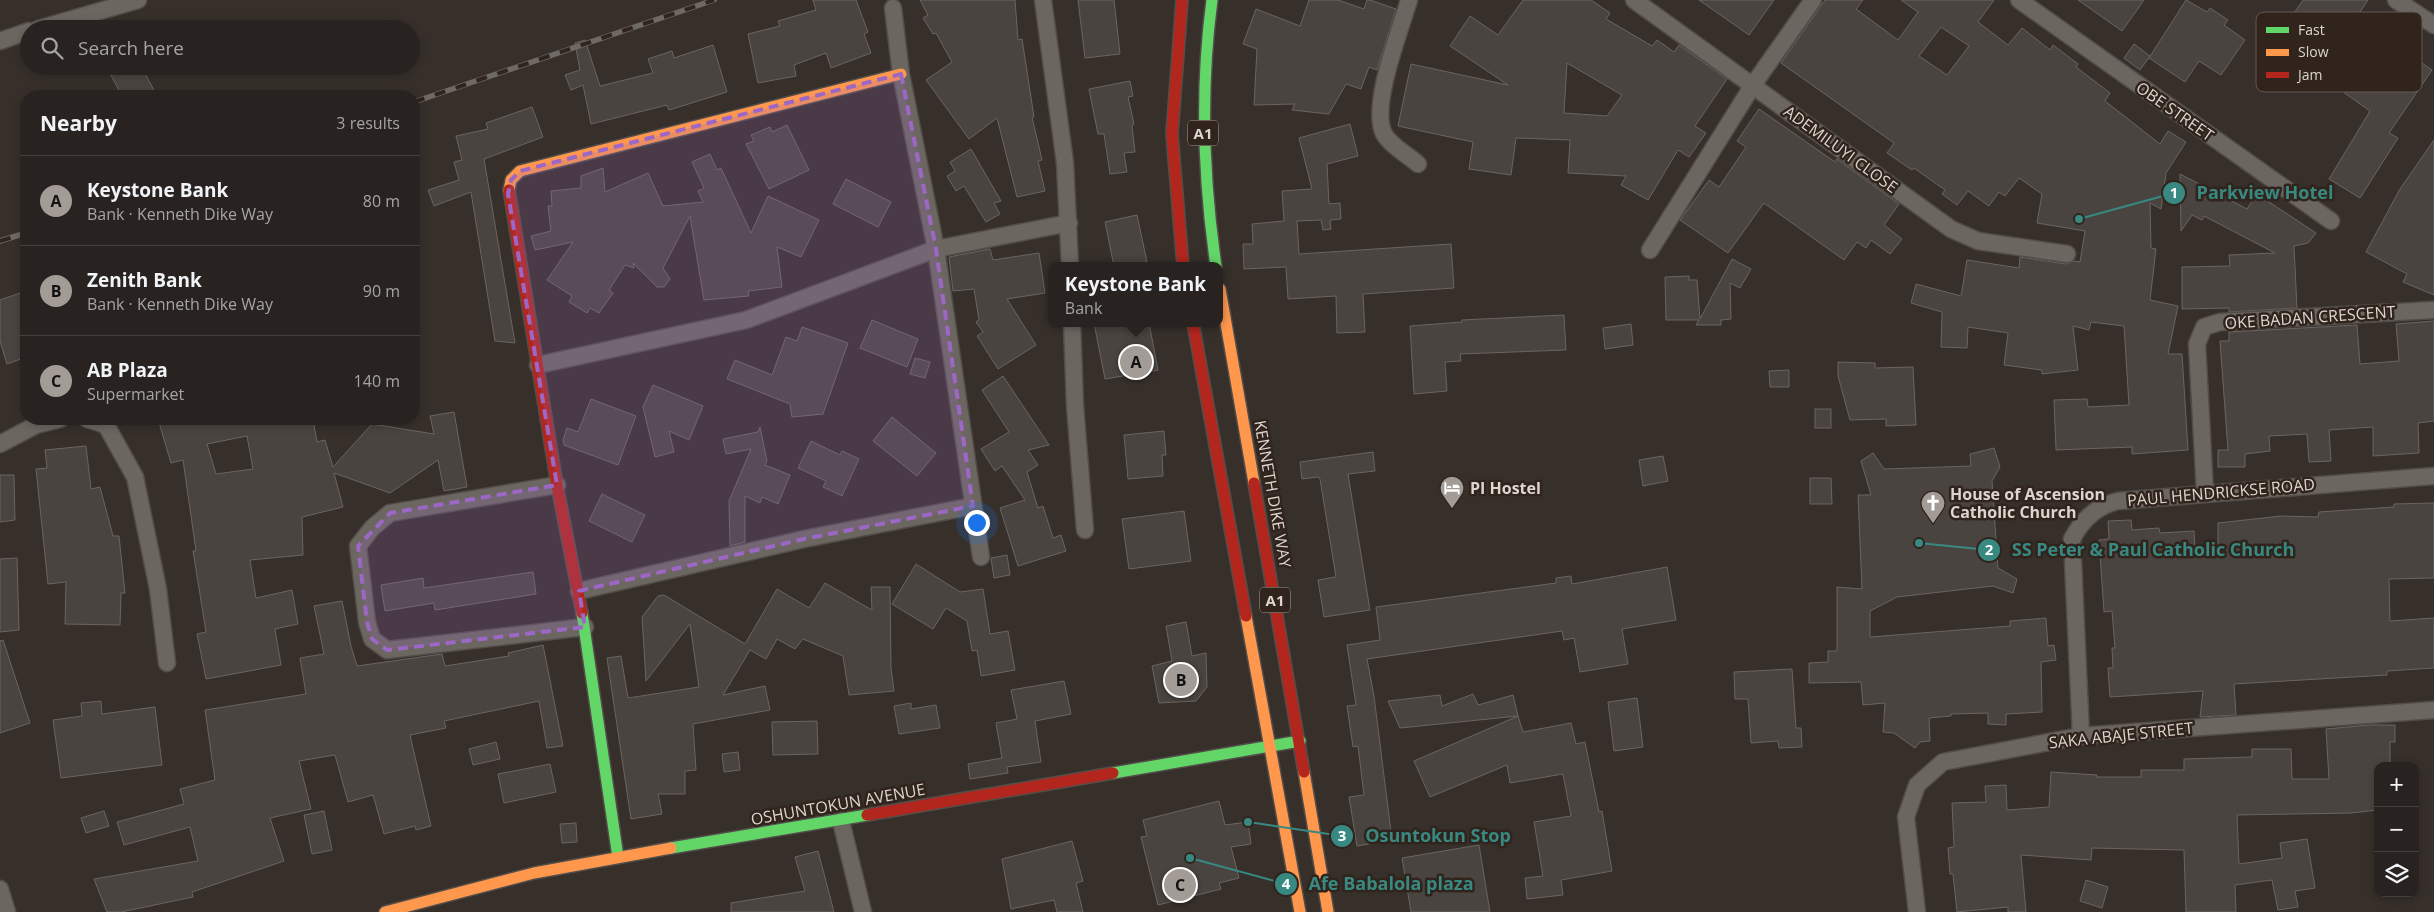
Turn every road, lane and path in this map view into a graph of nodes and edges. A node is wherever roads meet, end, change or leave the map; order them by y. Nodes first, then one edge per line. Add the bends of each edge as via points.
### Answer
1 (138, 0) edge
2 (1043, 0) edge
3 (1182, 0) edge
4 (1212, 0) edge
5 (1409, 0) edge
6 (1634, 0) edge
7 (1813, 0) edge
8 (2019, 0) edge
9 (2396, 0) edge
10 (892, 8) dead end
11 (2414, 12) edge
12 (2422, 18) edge
13 (69, 20) edge
14 (2434, 26) edge
15 (20, 34) edge
16 (0, 40) edge
17 (901, 74) junction
18 (1753, 85) junction
19 (1418, 164) dead end
20 (2331, 221) dead end
21 (1069, 223) junction
22 (936, 250) junction
23 (1650, 250) dead end
24 (2067, 254) dead end
25 (1070, 262) edge
26 (1183, 262) edge
27 (1216, 262) edge
28 (1223, 306) edge
29 (2434, 310) edge
30 (1072, 327) edge
31 (1194, 327) edge
32 (538, 365) junction
33 (36, 425) edge
34 (106, 425) edge
35 (0, 444) edge
36 (1247, 445) junction
37 (1216, 449) junction
38 (2434, 476) edge
39 (557, 485) junction
40 (2205, 493) junction
41 (973, 506) junction
42 (1085, 530) dead end
43 (981, 557) dead end
44 (579, 591) junction
45 (585, 627) junction
46 (167, 663) dead end
47 (2434, 710) edge
48 (2081, 736) junction
49 (1300, 741) junction
50 (1270, 745) junction
51 (841, 821) junction
52 (618, 857) junction
53 (0, 888) edge
54 (7, 912) edge
55 (385, 912) edge
56 (863, 912) edge
57 (1300, 912) edge
58 (1328, 912) edge
59 (1917, 912) edge

1 - 13 street
2 - 21 street via 1065,163
3 - 26 main road, A1 via 1172,134
4 - 27 main road, A1 via 1202,92 1203,156
5 - 19 street via 1383,89 1380,123 1385,136
6 - 18 street, ADEMILUYI CLOSE
7 - 18 street
8 - 20 street, OBE STREET
9 - 11 street
10 - 17 street
12 - 14 street
15 - 16 street
17 - 22 street
17 - 32 main road via 520,171 511,180 508,194
18 - 23 street
18 - 24 street, ADEMILUYI CLOSE via 1951,229 1978,242
21 - 22 street
21 - 25 street
22 - 32 street via 746,320
22 - 41 street
28 - 36 main road, KENNETH DIKE WAY / A1
29 - 40 street, OKE BADAN CRESCENT via 2220,322 2204,327 2197,344
30 - 42 street
31 - 37 main road, A1
32 - 39 main road
33 - 35 street
34 - 46 street via 135,477 158,589
36 - 37 main road
36 - 49 main road, KENNETH DIKE WAY / A1
37 - 50 main road, A1
38 - 40 street, PAUL HENDRICKSE ROAD
39 - 44 main road
39 - 45 street via 390,513 358,546 367,622 372,639 387,650
40 - 48 street, PAUL HENDRICKSE ROAD via 2106,504 2080,523 2072,539
41 - 43 street
41 - 44 street via 804,539
44 - 45 main road
45 - 52 main road
47 - 48 street, SAKA ABAJE STREET
48 - 59 street, SAKA ABAJE STREET via 1943,762 1917,785 1906,817
49 - 50 main road, OSHUNTOKUN AVENUE
49 - 58 main road, KENNETH DIKE WAY / A1
50 - 51 main road, OSHUNTOKUN AVENUE
50 - 57 main road, A1
51 - 52 main road, OSHUNTOKUN AVENUE
51 - 56 street
52 - 55 main road, OSHUNTOKUN AVENUE via 534,873
53 - 54 street

